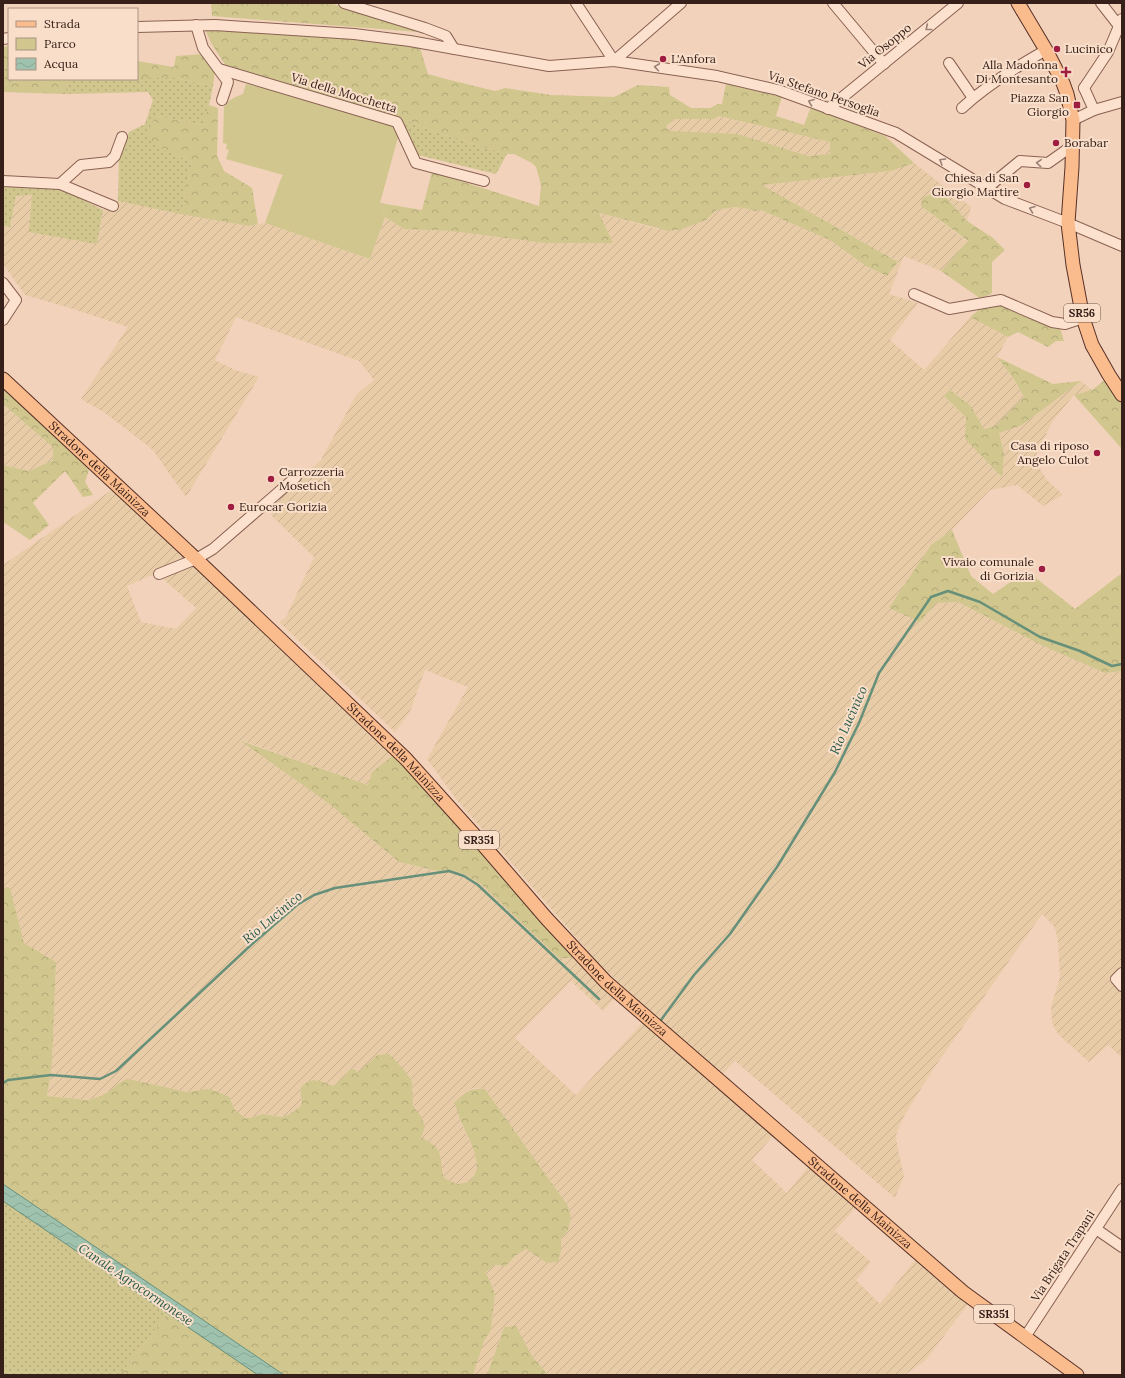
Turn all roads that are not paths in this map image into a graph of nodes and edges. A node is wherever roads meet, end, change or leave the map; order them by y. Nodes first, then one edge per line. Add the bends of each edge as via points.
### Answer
1 (344, 3) edge
2 (576, 3) edge
3 (681, 3) edge
4 (833, 3) edge
5 (958, 3) edge
6 (1018, 3) edge
7 (1101, 3) edge
8 (363, 6) edge
9 (1120, 22) edge
10 (196, 25) junction
11 (138, 27) edge
12 (454, 49) junction
13 (1046, 50) junction
14 (614, 61) junction
15 (949, 63) dead end
16 (884, 64) junction
17 (220, 69) junction
18 (1084, 88) junction
19 (1067, 94) junction
20 (973, 98) junction
21 (222, 100) dead end
22 (1122, 102) edge
23 (962, 108) dead end
24 (828, 109) junction
25 (1094, 110) junction
26 (1073, 120) junction
27 (122, 137) dead end
28 (1072, 146) junction
29 (484, 180) dead end
30 (3, 181) edge
31 (60, 184) junction
32 (987, 188) junction
33 (113, 206) dead end
34 (1068, 223) junction
35 (1122, 246) edge
36 (3, 282) edge
37 (914, 294) dead end
38 (1083, 318) junction
39 (3, 320) edge
40 (3, 380) edge
41 (1122, 395) edge
42 (296, 477) dead end
43 (196, 559) junction
44 (159, 574) dead end
45 (1122, 973) edge
46 (1122, 986) edge
47 (1122, 1189) edge
48 (1096, 1229) junction
49 (1122, 1246) edge
50 (1025, 1337) junction
51 (1077, 1375) edge

1 - 8 street
2 - 14 street
3 - 14 street
4 - 16 street
5 -> 16 street, Via Osoppo
6 - 13 main road, SR56
7 - 9 street
8 - 12 street via 446,36
9 - 18 street via 1108,52
10 - 11 street
10 - 12 street via 354,34
10 - 17 street via 203,48
12 - 14 street, Via Stefano Persoglia via 549,66
13 - 19 main road, SR56
13 - 20 street via 1013,69
24 -> 14 street, Via Stefano Persoglia via 778,90 717,76
15 - 20 street
16 - 24 street, Via Osoppo
17 - 21 street via 228,82
17 - 29 street, Via della Mocchetta via 397,122 416,163
18 - 19 street
18 - 25 street
19 - 26 main road, SR56
20 - 23 street
22 - 25 street
32 -> 24 street, Via Stefano Persoglia via 896,133
25 - 26 street
26 - 28 main road, SR56
27 - 31 street via 115,156 109,162 81,165
28 -> 32 street via 1048,163 1020,161
28 - 34 main road, SR56
30 - 31 street
31 - 33 street
34 -> 32 street via 1005,199
34 - 35 street
34 - 38 main road, SR56
36 - 39 street via 16,300
37 - 38 street via 949,309 1001,300 1052,322 1065,324
38 - 41 main road, SR56 via 1092,345
40 - 43 main road, Stradone della Mainizza / SR351
42 - 43 street via 213,549
43 - 44 street
43 - 50 main road, Stradone della Mainizza / SR351 via 406,758 547,919 606,982 963,1292
45 - 46 street via 1116,979
47 - 48 street, Via Brigata Trapani
48 - 49 street
48 - 50 street, Via Brigata Trapani
50 - 51 main road, Stradone della Mainizza / SR351

